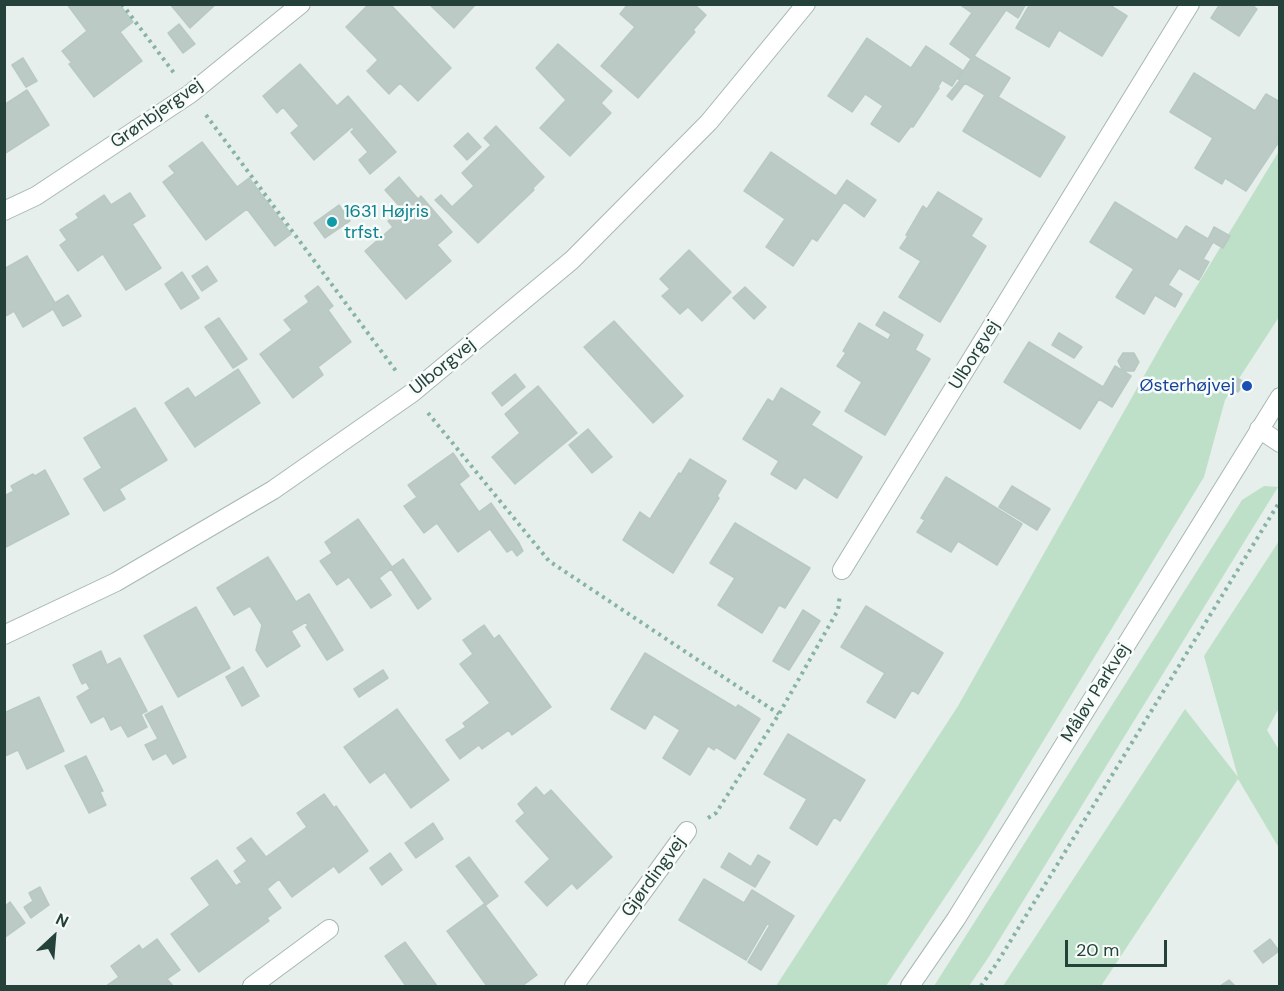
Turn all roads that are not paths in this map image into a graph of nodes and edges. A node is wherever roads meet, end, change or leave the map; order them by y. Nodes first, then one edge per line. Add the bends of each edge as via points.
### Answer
1 (301, 4) edge
2 (806, 4) edge
3 (1190, 4) edge
4 (4, 211) edge
5 (1280, 397) edge
6 (1259, 429) junction
7 (1280, 443) edge
8 (842, 570) road end
9 (4, 634) edge
10 (687, 831) road end
11 (329, 929) dead end
12 (252, 987) edge
13 (574, 987) edge
14 (910, 987) edge

1 - 4 street, Grønbjergvej via 190,94 36,196
2 - 9 street, Ulborgvej via 710,122 572,260 412,393 273,490 116,582
3 - 8 street, Ulborgvej
5 - 6 street, Måløv Parkvej
6 - 7 street
6 - 14 street, Måløv Parkvej
10 - 13 street, Gjørdingvej
11 - 12 street

